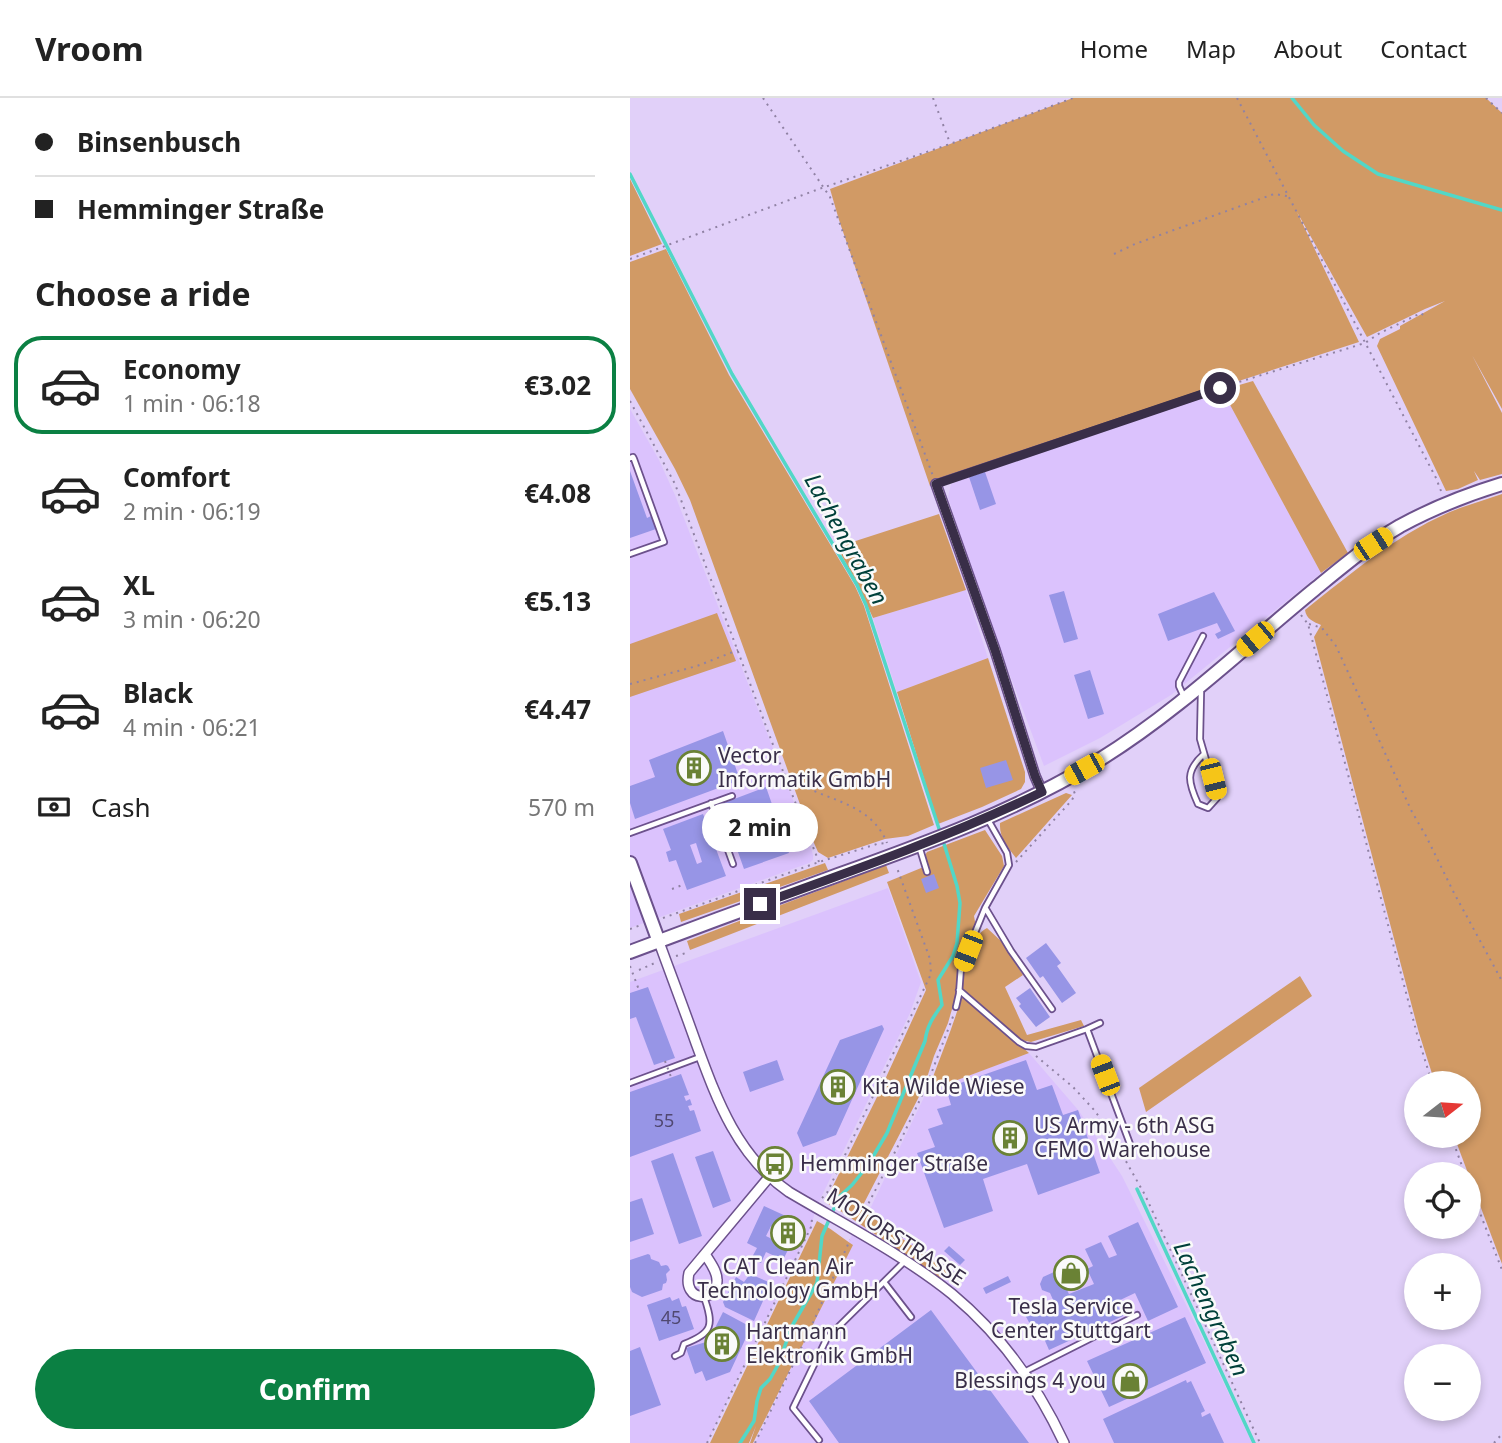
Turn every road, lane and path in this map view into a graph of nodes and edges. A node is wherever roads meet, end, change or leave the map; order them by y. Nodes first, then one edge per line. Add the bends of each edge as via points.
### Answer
1 (763, 98) edge
2 (933, 98) edge
3 (1073, 98) edge
4 (1237, 98) edge
5 (1486, 98) edge
6 (1502, 113) edge
7 (950, 144) junction
8 (823, 188) junction
9 (1288, 196) junction
10 (1114, 254) dead end
11 (630, 258) edge
12 (1424, 316) dead end
13 (1365, 344) junction
14 (1220, 388) joint
15 (630, 401) edge
16 (630, 458) edge
17 (1438, 482) dead end
18 (936, 484) junction
19 (1502, 484) edge
20 (630, 554) edge
21 (1295, 606) junction
22 (1308, 624) junction
23 (1203, 636) dead end
24 (738, 650) junction
25 (630, 684) edge
26 (1198, 687) junction
27 (1185, 698) junction
28 (1204, 754) junction
29 (784, 774) junction
30 (1072, 786) dead end
31 (1042, 792) junction
32 (732, 796) dead end
33 (711, 803) junction
34 (987, 817) junction
35 (630, 833) edge
36 (923, 843) junction
37 (890, 849) junction
38 (819, 862) junction
39 (630, 863) edge
40 (733, 864) dead end
41 (1009, 865) junction
42 (927, 872) dead end
43 (685, 884) dead end
44 (672, 888) dead end
45 (985, 908) junction
46 (651, 922) junction
47 (630, 929) edge
48 (659, 942) junction
49 (630, 952) edge
50 (630, 966) edge
51 (1502, 981) edge
52 (639, 990) dead end
53 (959, 990) junction
54 (956, 1007) dead end
55 (1052, 1009) dead end
56 (1100, 1023) dead end
57 (1087, 1029) junction
58 (701, 1057) junction
59 (1036, 1057) dead end
60 (665, 1061) dead end
61 (1428, 1071) edge
62 (671, 1077) dead end
63 (630, 1083) edge
64 (1130, 1144) dead end
65 (770, 1176) junction
66 (819, 1210) junction
67 (866, 1211) dead end
68 (1481, 1216) edge
69 (705, 1254) junction
70 (905, 1262) junction
71 (1502, 1270) edge
72 (957, 1275) dead end
73 (884, 1282) junction
74 (704, 1297) junction
75 (1137, 1315) dead end
76 (911, 1317) dead end
77 (675, 1356) dead end
78 (1023, 1372) junction
79 (1502, 1434) edge
80 (819, 1440) dead end
81 (707, 1443) edge
82 (1064, 1443) edge
83 (1260, 1443) edge
84 (1494, 1443) edge

1 - 8 path
2 - 7 path
3 - 7 path
4 - 9 path
5 - 6 path
7 - 8 path
8 - 11 path
8 - 18 path via 839,220
9 - 10 path via 1274,194
9 - 13 path
12 - 13 path via 1421,313
13 - 14 path
13 - 17 path
14 - 18 lane
15 - 24 path via 675,484
16 - 20 lane via 664,542
18 - 31 street
19 - 21 main road via 1445,503 1399,527
21 - 22 path
21 - 26 main road
22 - 51 path via 1321,628 1336,646 1412,812
22 - 61 path
23 - 27 lane via 1179,682
24 - 25 path
24 - 29 path
26 - 27 main road
26 - 28 lane
27 - 31 main road via 1107,755
28 - 28 lane via 1217,798 1208,808 1198,804 1190,781 1193,764
29 - 37 path via 798,785 866,814
29 - 38 path
30 - 41 path via 1072,800
31 - 34 main road
32 - 33 lane
33 - 35 lane
33 - 40 lane
34 - 36 main road
34 - 41 lane
36 - 37 main road
36 - 42 lane
37 - 38 path via 877,844
37 - 48 main road
37 - 66 path via 930,959 931,974
38 - 46 path
39 - 46 main road, MOTORSTRASSE
41 - 45 lane
43 - 44 path
45 - 53 lane via 961,967
45 - 55 lane
46 - 47 path
46 - 48 main road, MOTORSTRASSE
48 - 49 main road
48 - 58 street, MOTORSTRASSE
50 - 52 path
53 - 54 lane
53 - 57 lane via 1027,1046
56 - 57 lane
57 - 64 lane
58 - 63 lane
58 - 65 street, MOTORSTRASSE via 718,1102 740,1141
59 - 83 path via 1073,1087 1110,1133 1150,1206
60 - 62 path, bridge
65 - 66 street, MOTORSTRASSE
65 - 69 street
66 - 70 street, MOTORSTRASSE
66 - 81 path
67 - 72 path
68 - 71 path
69 - 74 street via 718,1284
69 - 74 street via 687,1282 693,1294
70 - 73 lane
70 - 78 street, MOTORSTRASSE via 979,1319
73 - 76 lane
73 - 80 lane via 827,1338 793,1408
74 - 77 lane via 710,1326
75 - 78 lane
78 - 82 street, MOTORSTRASSE
79 - 84 path

